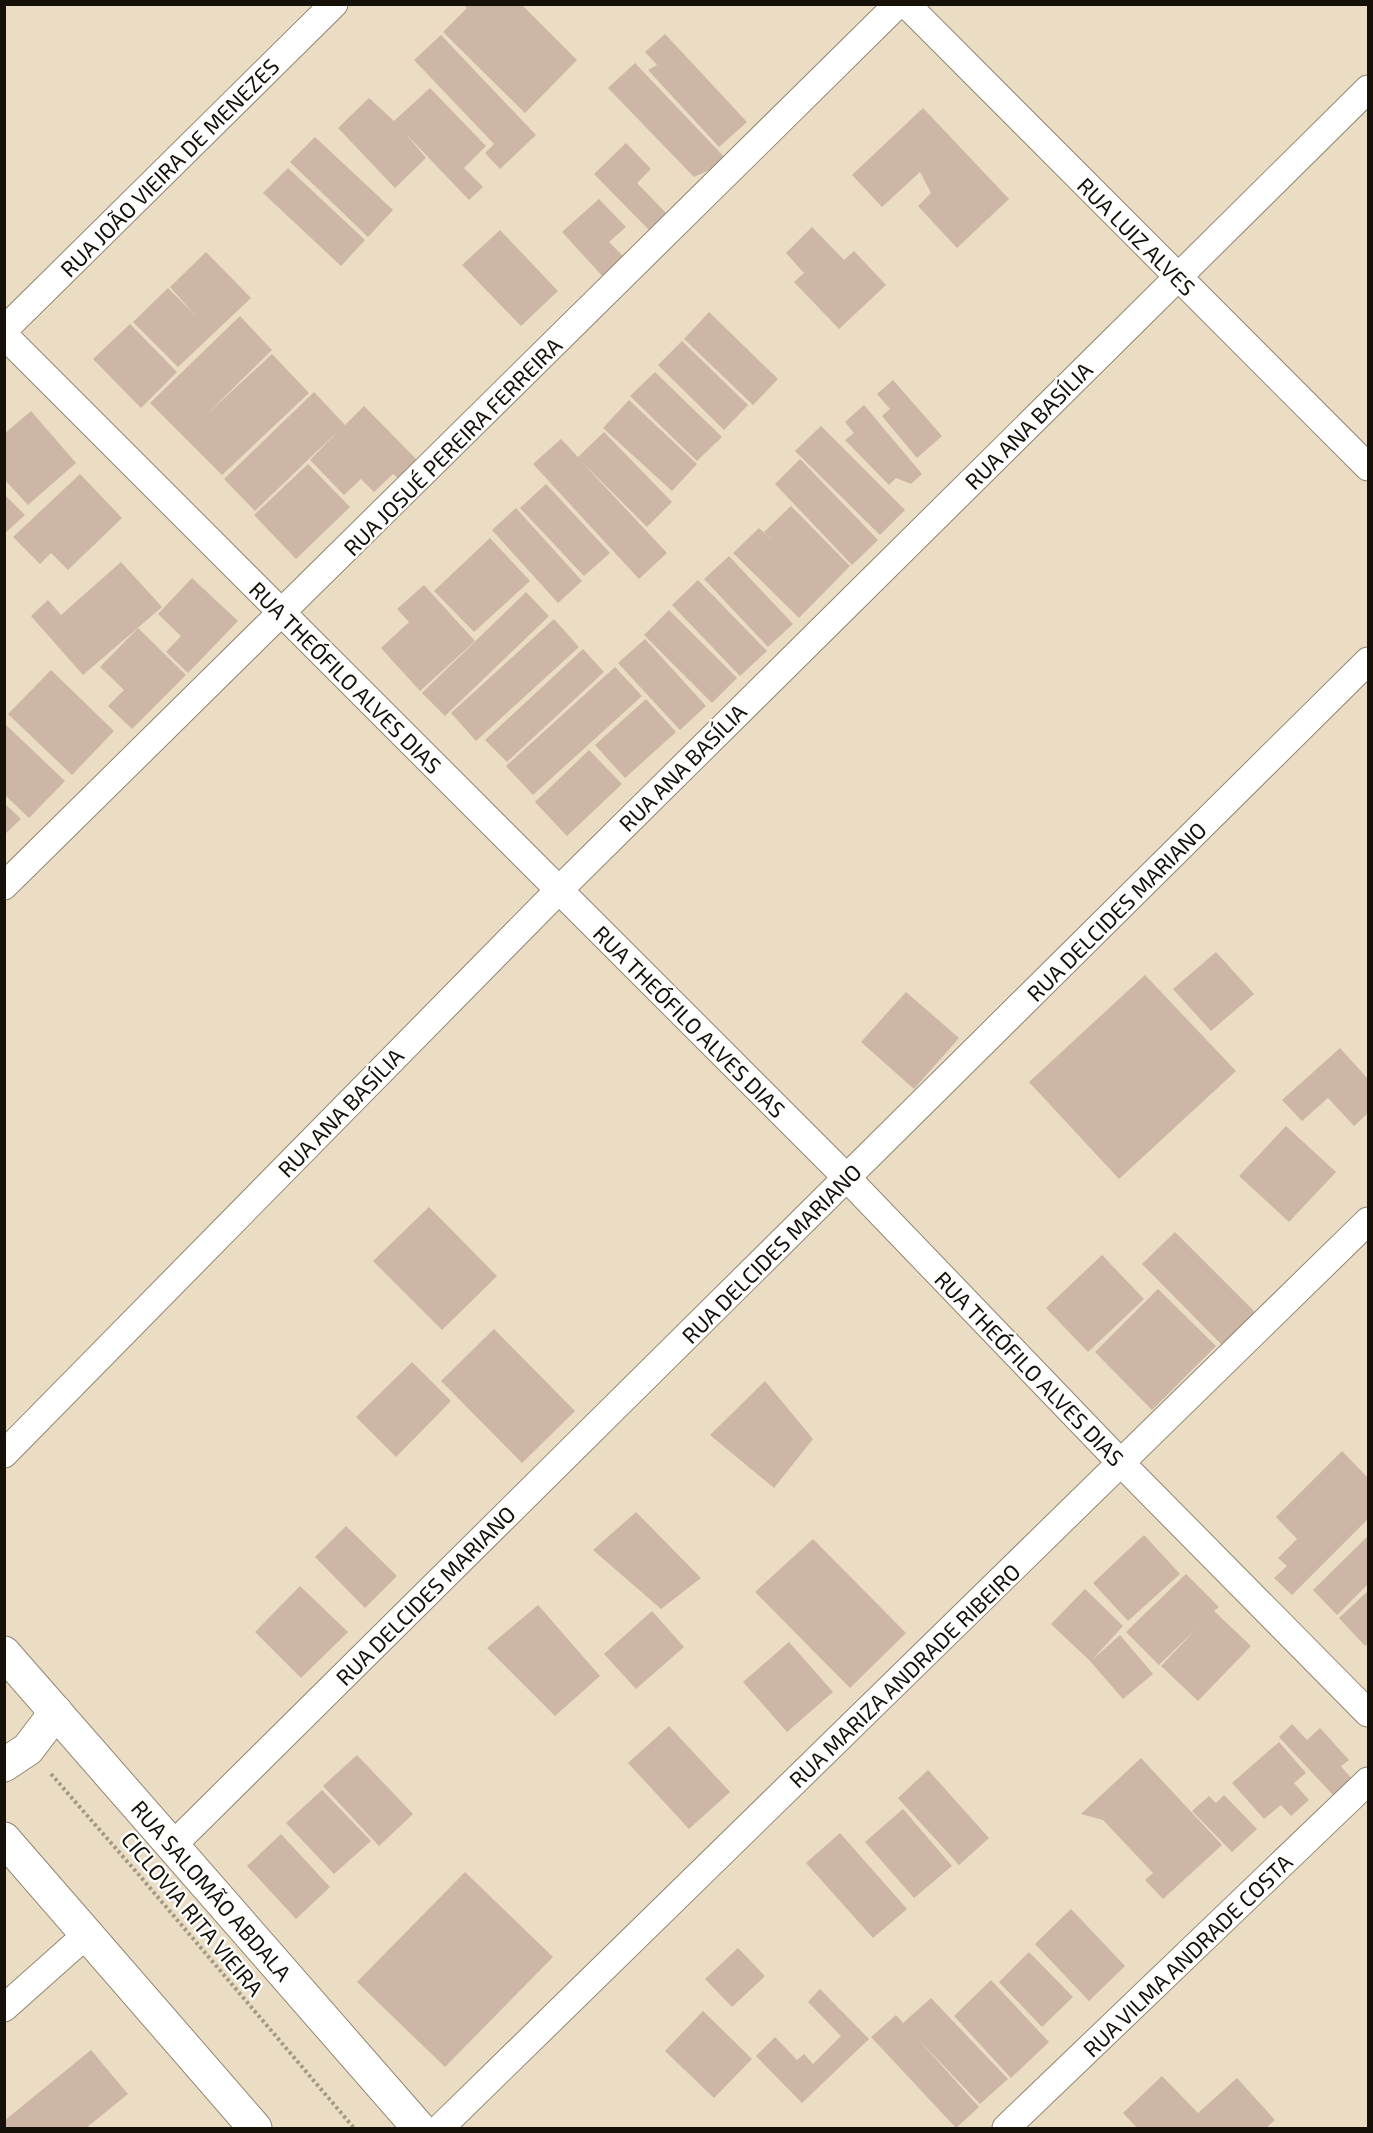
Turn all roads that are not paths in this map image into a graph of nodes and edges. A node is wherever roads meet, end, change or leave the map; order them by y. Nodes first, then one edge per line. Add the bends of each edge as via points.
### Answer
1 (334, 4) edge
2 (898, 4) edge
3 (906, 4) edge
4 (1368, 88) edge
5 (1178, 277) junction
6 (4, 330) edge
7 (4, 335) edge
8 (1368, 467) edge
9 (283, 613) junction
10 (1368, 661) edge
11 (4, 886) edge
12 (559, 890) junction
13 (847, 1178) junction
14 (1368, 1221) edge
15 (4, 1454) edge
16 (1121, 1463) junction
17 (4, 1653) edge
18 (56, 1712) junction
19 (1368, 1713) edge
20 (16, 1757) edge
21 (1368, 1781) edge
22 (4, 1839) edge
23 (173, 1845) junction
24 (86, 1935) junction
25 (4, 2008) edge
26 (255, 2128) edge
27 (419, 2128) edge
28 (440, 2128) edge
29 (1006, 2128) edge

1 - 6 street, RUA JOÃO VIEIRA DE MENEZES
2 - 9 street, RUA JOSUÉ PEREIRA FERREIRA
3 - 5 street, RUA LUIZ ALVES
4 - 5 street, RUA ANA BASÍLIA
5 - 8 street, RUA LUIZ ALVES
5 - 12 street, RUA ANA BASÍLIA
7 - 9 street, RUA THEÓFILO ALVES DIAS
9 - 11 street, RUA JOSUÉ PEREIRA FERREIRA
9 - 12 street, RUA THEÓFILO ALVES DIAS
10 - 13 street, RUA DELCIDES MARIANO
12 - 13 street, RUA THEÓFILO ALVES DIAS
12 - 15 street, RUA ANA BASÍLIA
13 - 16 street, RUA THEÓFILO ALVES DIAS
13 - 23 street, RUA DELCIDES MARIANO
14 - 16 street, RUA MARIZA ANDRADE RIBEIRO
16 - 19 street, RUA THEÓFILO ALVES DIAS
16 - 28 street, RUA MARIZA ANDRADE RIBEIRO
17 - 18 street, RUA SALOMÃO ABDALA
18 - 20 street
18 - 23 street, RUA SALOMÃO ABDALA
21 - 29 street, RUA VILMA ANDRADE COSTA
22 - 24 street
23 - 27 street, RUA SALOMÃO ABDALA
24 - 25 street
24 - 26 street

